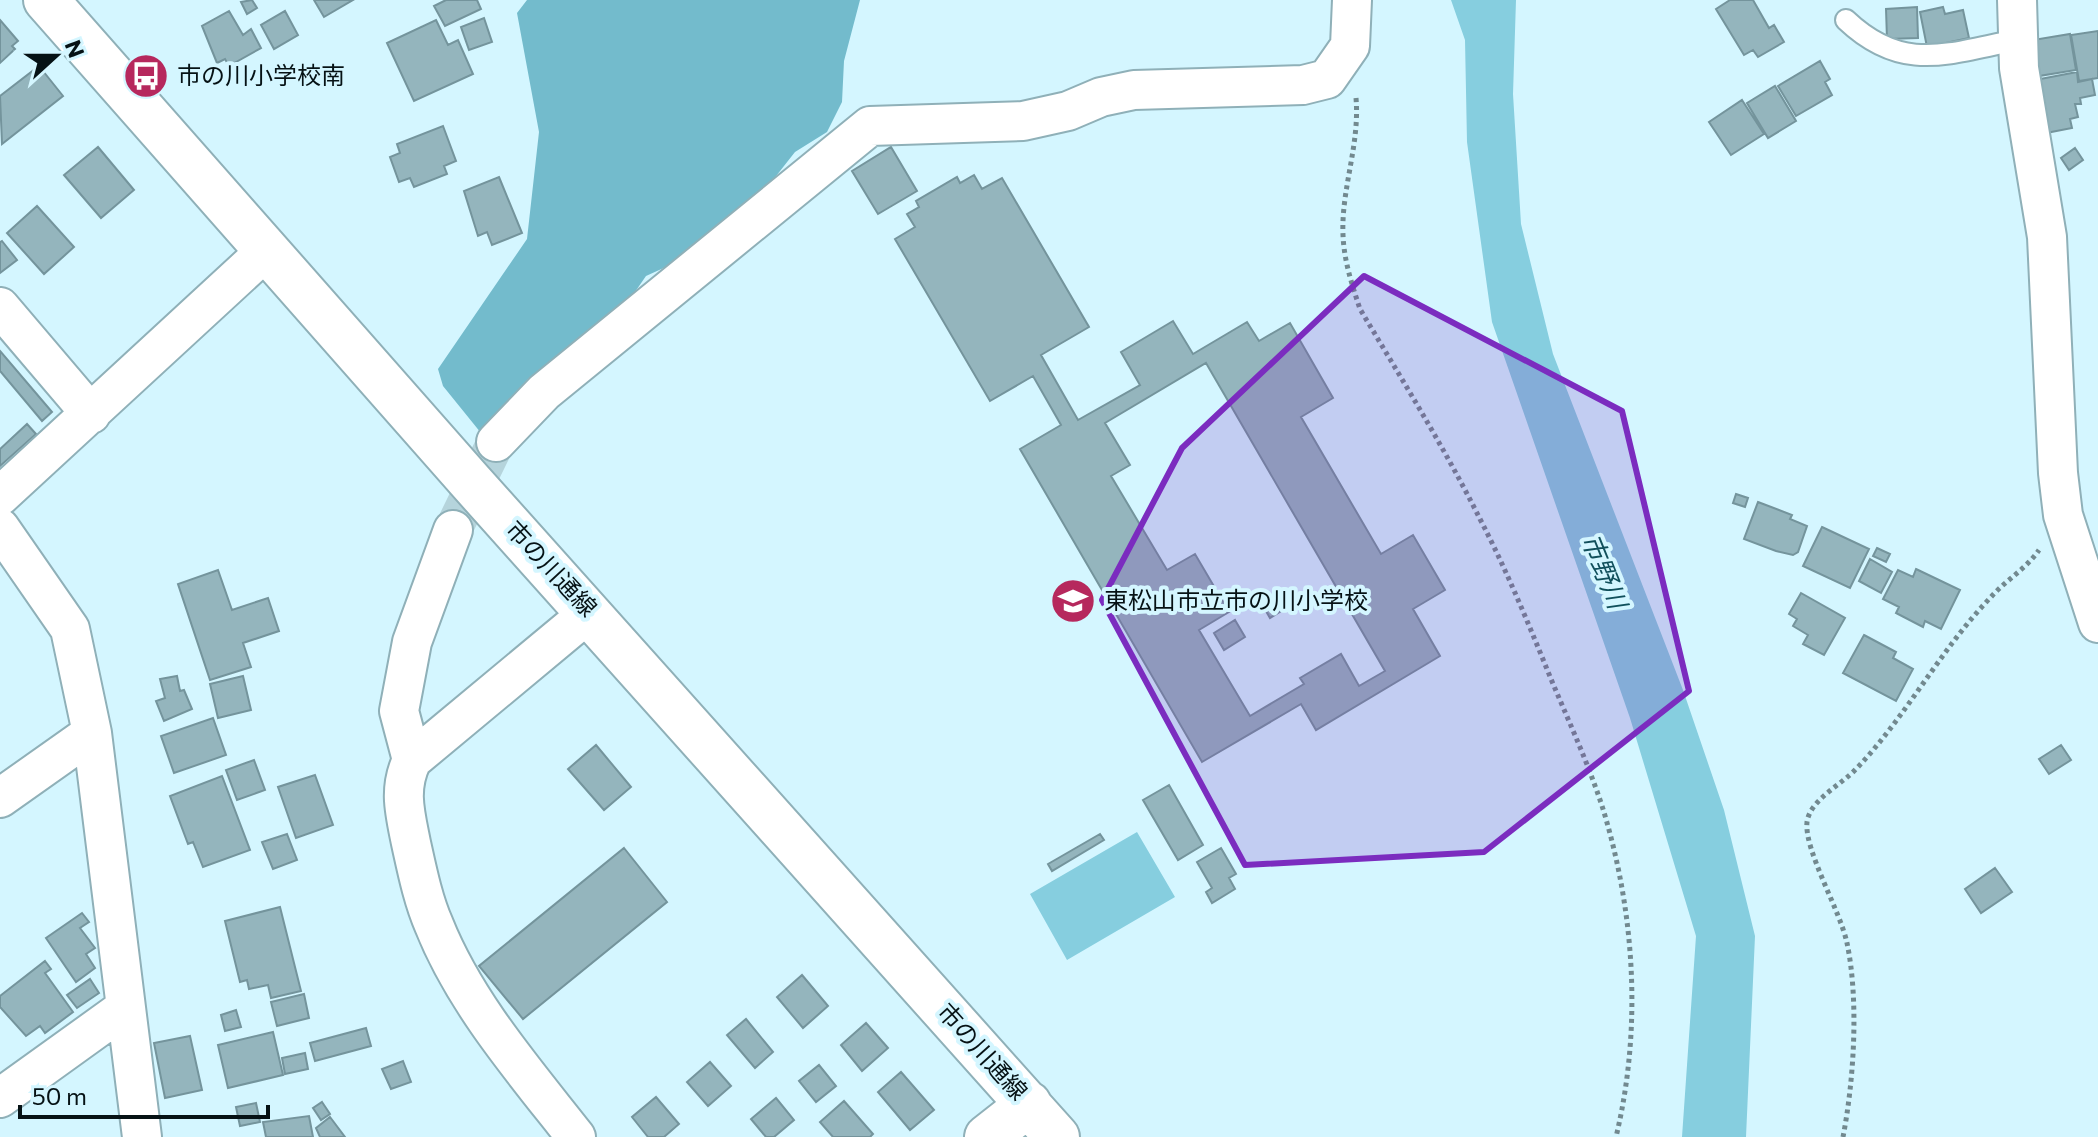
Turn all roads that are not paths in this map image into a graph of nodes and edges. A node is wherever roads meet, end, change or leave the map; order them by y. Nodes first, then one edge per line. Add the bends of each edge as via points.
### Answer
1 (46, 0) edge
2 (1352, 0) edge
3 (2017, 0) edge
4 (1846, 20) dead end
5 (2017, 40) junction
6 (268, 249) junction
7 (0, 307) edge
8 (91, 414) junction
9 (496, 442) tunnel mouth
10 (0, 496) edge
11 (0, 528) edge
12 (453, 530) tunnel mouth
13 (590, 612) junction
14 (2098, 623) edge
15 (92, 733) junction
16 (412, 760) junction
17 (0, 798) edge
18 (125, 1008) junction
19 (3, 1090) edge
20 (1029, 1104) junction
21 (142, 1137) edge
22 (576, 1137) edge
23 (987, 1137) edge
24 (1057, 1137) edge

1 - 6 street, 市の川通線
2 - 9 street via 1350,46 1327,79 1303,85 1134,90 1023,121 870,126 576,364
3 - 5 street
4 - 5 lane via 1869,41 1901,54 1931,56
5 - 14 street via 2047,237 2063,515
6 - 8 street
6 - 13 street, 市の川通線
7 - 8 street
8 - 10 street
11 - 15 street via 70,629
12 - 16 street via 412,642 399,711
13 - 16 street
13 - 20 street, 市の川通線
15 - 17 street
15 - 18 street
16 - 22 street via 404,776 402,802 434,925 511,1053
18 - 19 street
18 - 21 street
20 - 23 street
20 - 24 street, 市の川通線

